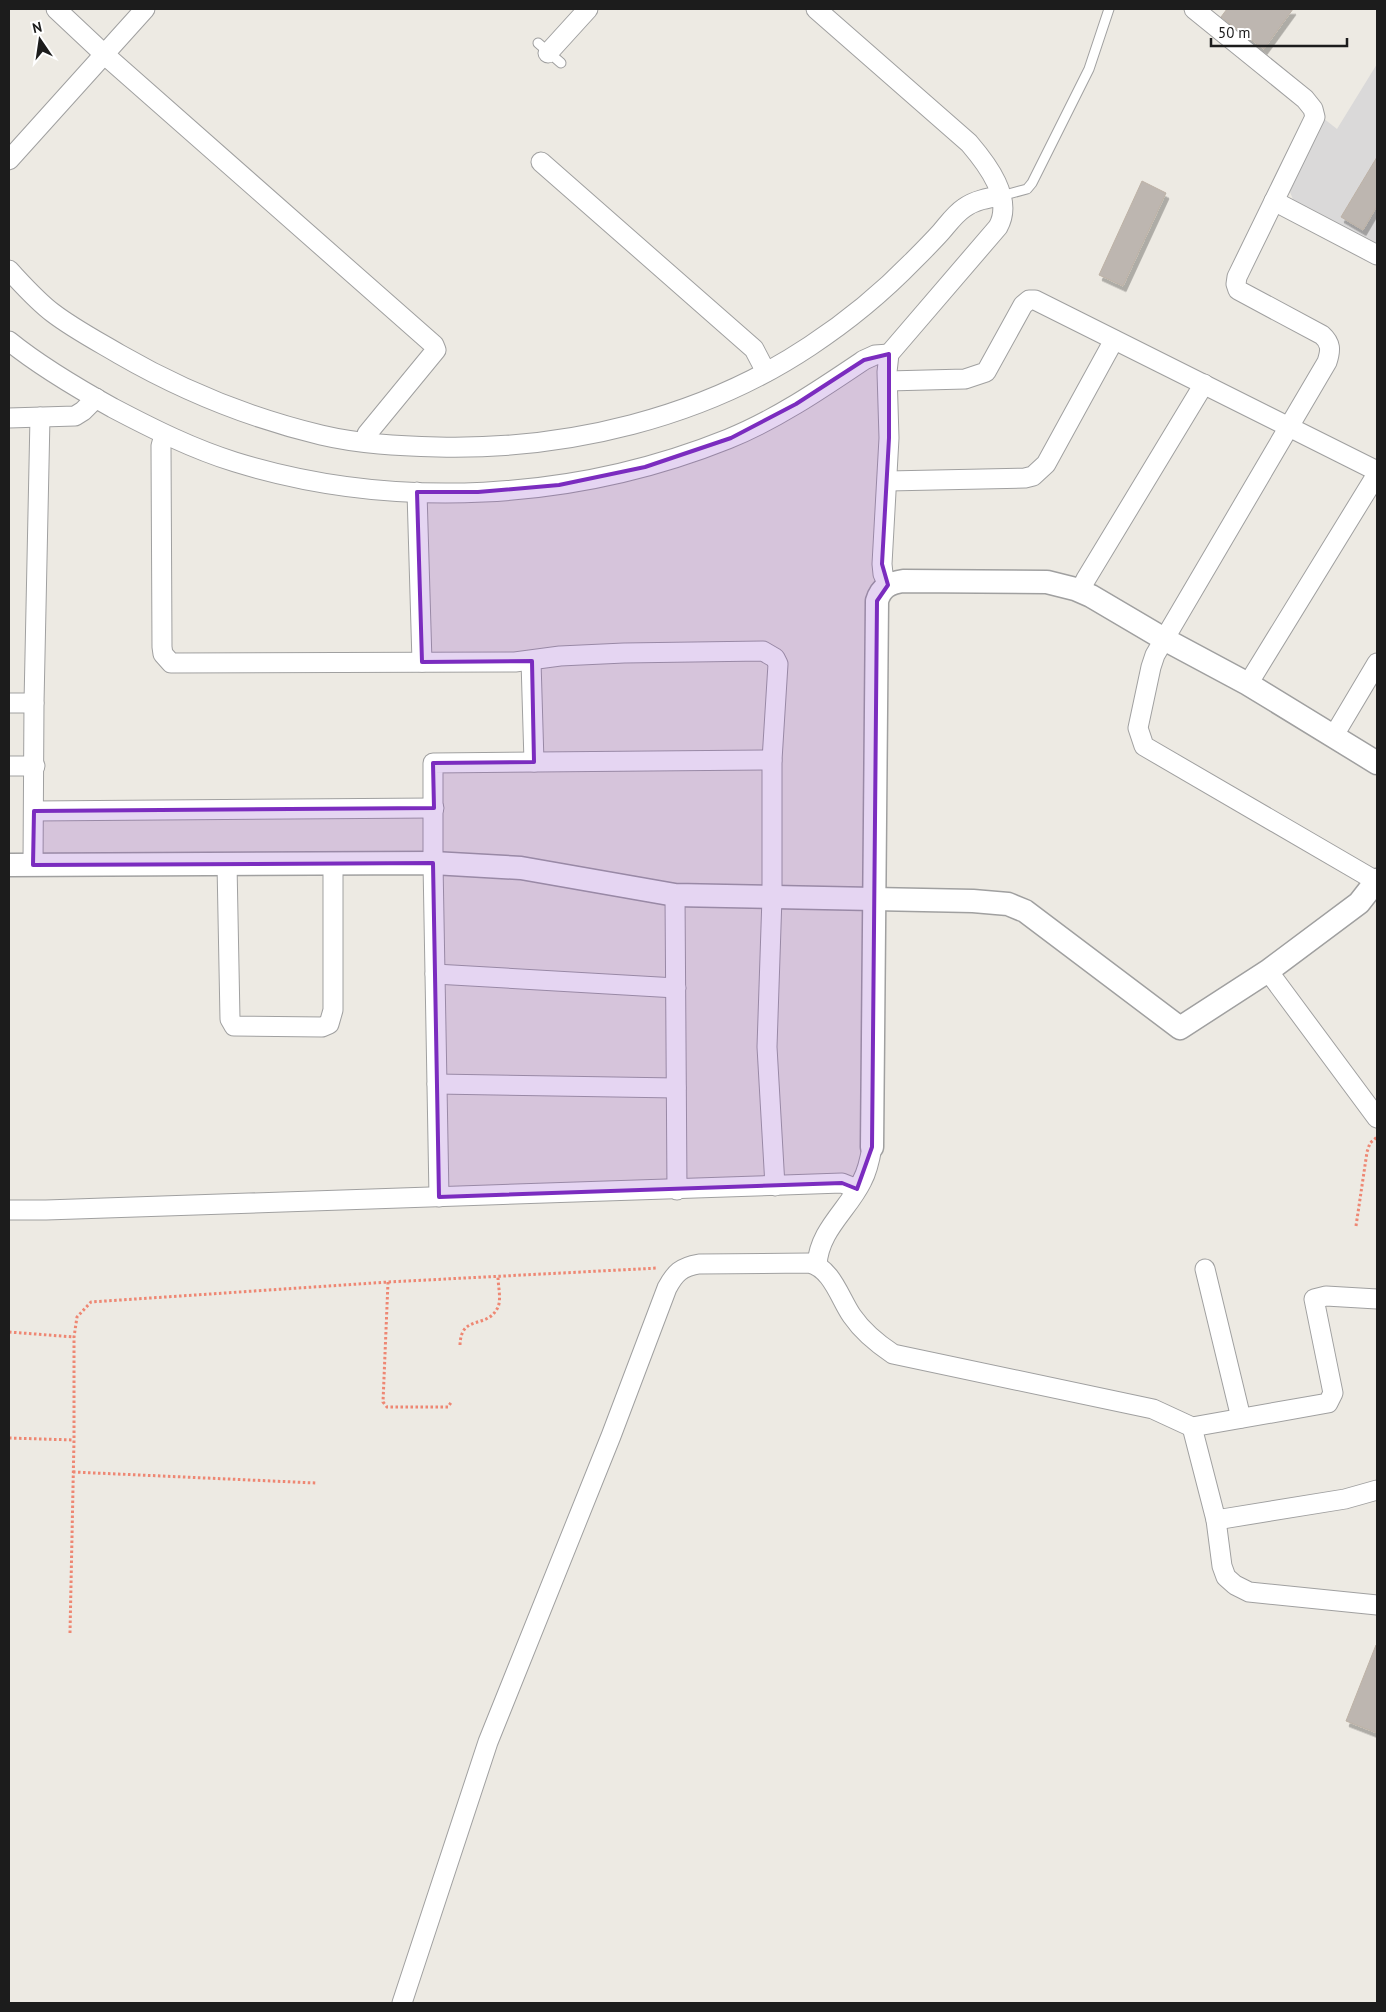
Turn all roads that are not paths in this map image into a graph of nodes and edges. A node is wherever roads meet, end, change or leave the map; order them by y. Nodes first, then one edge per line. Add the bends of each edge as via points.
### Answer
1 (56, 9) edge
2 (145, 9) edge
3 (588, 9) edge
4 (816, 9) edge
5 (1109, 9) edge
6 (1194, 9) edge
7 (549, 53) dead end
8 (105, 55) junction
9 (9, 160) edge
10 (541, 162) dead end
11 (1001, 196) junction
12 (1274, 201) junction
13 (1377, 255) edge
14 (9, 270) edge
15 (1114, 340) junction
16 (11, 346) edge
17 (889, 354) junction
18 (766, 372) junction
19 (888, 381) junction
20 (1204, 384) junction
21 (96, 398) junction
22 (40, 417) junction
23 (9, 418) edge
24 (1290, 426) junction
25 (164, 435) junction
26 (366, 442) junction
27 (1377, 473) edge
28 (888, 481) junction
29 (417, 492) junction
30 (888, 585) junction
31 (1080, 591) junction
32 (1164, 639) junction
33 (531, 661) junction
34 (422, 662) junction
35 (1377, 663) edge
36 (1248, 684) junction
37 (9, 703) edge
38 (34, 703) junction
39 (1333, 737) junction
40 (772, 760) junction
41 (534, 762) junction
42 (1377, 763) edge
43 (9, 766) edge
44 (35, 766) junction
45 (434, 808) junction
46 (34, 811) junction
47 (433, 863) junction
48 (227, 864) junction
49 (333, 864) junction
50 (9, 865) edge
51 (33, 865) junction
52 (1377, 881) edge
53 (676, 895) junction
54 (772, 897) junction
55 (875, 898) junction
56 (1268, 971) junction
57 (435, 974) junction
58 (676, 988) junction
59 (437, 1084) junction
60 (676, 1088) junction
61 (1377, 1118) edge
62 (872, 1147) joint
63 (775, 1186) junction
64 (857, 1189) junction
65 (677, 1190) junction
66 (439, 1197) junction
67 (9, 1210) edge
68 (817, 1265) junction
69 (1205, 1269) dead end
70 (1377, 1299) edge
71 (1242, 1418) junction
72 (1192, 1427) junction
73 (1377, 1490) edge
74 (1216, 1520) junction
75 (1377, 1605) edge
76 (402, 2003) edge

1 - 8 street
2 - 8 street
3 - 7 street
4 - 11 street via 969,144 987,166
5 - 11 lane via 1089,69 1032,183 1027,189
6 - 12 street via 1313,108 1315,117
8 - 9 street
8 - 26 street via 434,345 436,350 367,434
10 - 18 street via 754,349
11 - 17 street via 1003,212 998,227
11 - 18 street via 978,201 960,210 906,268 861,309 810,347
12 - 13 street
12 - 24 street via 1237,277 1238,290 1322,334 1328,339 1330,352
14 - 26 street via 52,312 84,334 193,394 284,425 324,436
15 - 19 street via 1035,300 1029,300 1023,305 986,372 965,379
15 - 20 street
15 - 28 street via 1046,464 1034,476
16 - 21 street
17 - 19 street
17 - 29 street via 864,360 796,404 731,438 645,467 559,485 478,492
18 - 26 street via 683,409 633,425 585,435 519,445 467,448
19 - 28 street
20 - 24 street
20 - 31 street
21 - 22 street via 75,416
21 - 25 street
22 - 23 street
22 - 38 street
24 - 27 street
24 - 32 street
25 - 29 street via 235,462 284,474 341,486
25 - 34 street via 161,446 162,648 166,660 171,663
27 - 36 street
28 - 30 street via 882,564
29 - 34 street
30 - 31 street via 903,582 1047,582
30 - 55 street via 879,594 878,601
31 - 32 street
32 - 36 street
32 - 52 street via 1151,666 1138,728 1144,746
33 - 34 street
33 - 40 street via 624,653 763,651 775,658 778,664
33 - 41 street
35 - 39 street
36 - 39 street
37 - 38 street
38 - 44 street
39 - 42 street
40 - 41 street
40 - 54 street
41 - 45 street via 433,763
43 - 44 street
44 - 46 street
45 - 46 street
45 - 47 street
46 - 51 street
47 - 49 street
47 - 53 street via 522,868
47 - 57 street
48 - 49 street
48 - 49 street via 230,1019 234,1026 322,1027 329,1024 333,1010
48 - 51 street
50 - 51 street
52 - 56 street via 1359,903
53 - 54 street
53 - 58 street
54 - 55 street
54 - 63 street via 767,1047
55 - 56 street via 1008,904 1024,911 1180,1028
55 - 62 street
56 - 61 street
57 - 58 street
57 - 59 street
58 - 60 street
59 - 60 street
59 - 66 street
60 - 65 street
62 - 64 street via 870,1162
63 - 64 street via 842,1184
63 - 65 street
64 - 68 street via 819,1247
65 - 66 street
66 - 67 street
68 - 72 street via 828,1275 867,1334 893,1354 1153,1410
68 - 76 street via 699,1264 686,1266 667,1288 488,1742
69 - 71 street
70 - 71 street via 1326,1296 1314,1299 1333,1393 1328,1403
71 - 72 street
72 - 74 street
73 - 74 street via 1345,1499
74 - 75 street via 1222,1566 1226,1577 1235,1585 1249,1592

